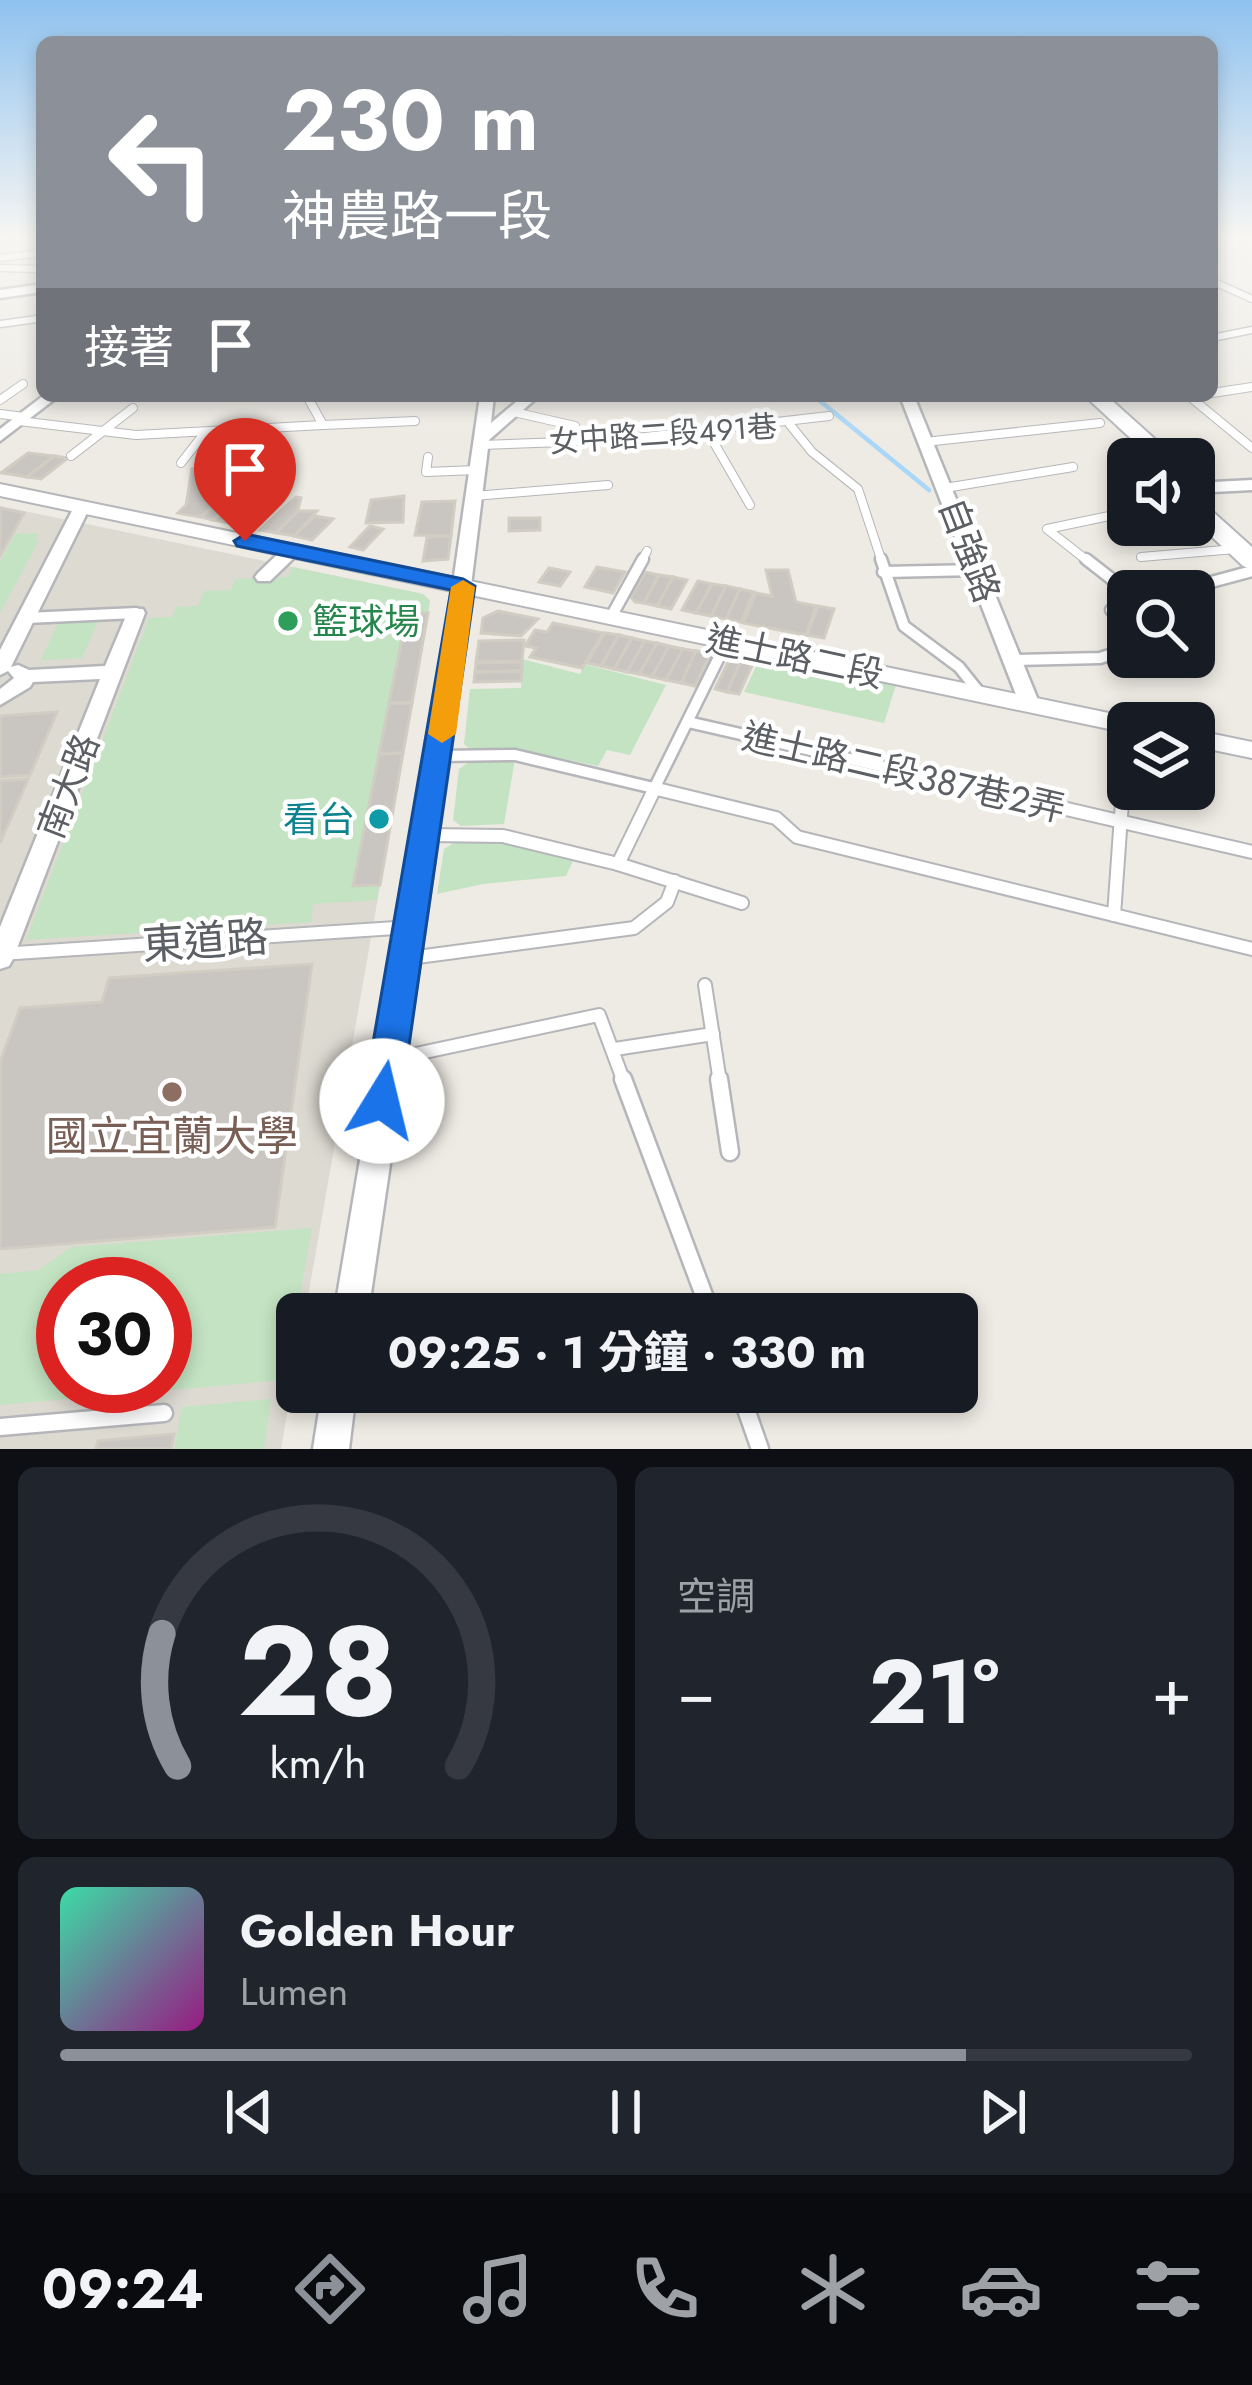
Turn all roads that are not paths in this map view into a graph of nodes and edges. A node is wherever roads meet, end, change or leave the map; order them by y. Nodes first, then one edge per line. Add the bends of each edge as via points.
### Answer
1 (36, 319) edge
2 (0, 324) edge
3 (1252, 330) edge
4 (1218, 334) edge
5 (23, 384) dead end
6 (1252, 388) edge
7 (1218, 392) edge
8 (0, 400) edge
9 (44, 402) edge
10 (311, 402) edge
11 (486, 402) edge
12 (525, 402) edge
13 (909, 402) edge
14 (1078, 402) edge
15 (1102, 402) edge
16 (1196, 402) edge
17 (133, 408) dead end
18 (514, 412) junction
19 (0, 414) edge
20 (830, 416) dead end
21 (22, 419) junction
22 (415, 421) dead end
23 (787, 421) junction
24 (1100, 423) junction
25 (323, 425) junction
26 (575, 426) dead end
27 (706, 429) junction
28 (100, 432) junction
29 (203, 435) junction
30 (0, 436) edge
31 (1118, 438) edge
32 (1142, 438) edge
33 (481, 442) junction
34 (925, 442) junction
35 (1252, 448) edge
36 (71, 456) dead end
37 (428, 457) dead end
38 (182, 464) dead end
39 (1072, 467) dead end
40 (478, 470) junction
41 (1252, 472) edge
42 (1215, 483) edge
43 (608, 485) dead end
44 (1252, 485) edge
45 (945, 488) junction
46 (1215, 488) edge
47 (0, 490) edge
48 (474, 496) junction
49 (750, 505) dead end
50 (82, 507) junction
51 (1215, 512) edge
52 (1107, 516) edge
53 (1247, 549) edge
54 (646, 550) dead end
55 (291, 551) junction
56 (1141, 557) dead end
57 (977, 570) junction
58 (1252, 571) edge
59 (883, 572) junction
60 (1107, 576) edge
61 (264, 577) dead end
62 (1215, 581) edge
63 (463, 586) junction
64 (136, 614) joint
65 (610, 617) junction
66 (26, 618) junction
67 (727, 641) junction
68 (1107, 656) edge
69 (1013, 660) junction
70 (0, 670) edge
71 (112, 672) junction
72 (25, 676) junction
73 (981, 694) junction
74 (0, 699) edge
75 (1030, 705) junction
76 (1107, 720) edge
77 (688, 722) junction
78 (1215, 742) edge
79 (1252, 750) edge
80 (439, 756) junction
81 (656, 788) junction
82 (1122, 810) edge
83 (1121, 822) junction
84 (426, 835) junction
85 (1252, 852) edge
86 (618, 864) junction
87 (675, 881) junction
88 (742, 903) dead end
89 (1114, 915) junction
90 (411, 927) junction
91 (1252, 949) edge
92 (1, 956) edge
93 (405, 958) junction
94 (705, 985) dead end
95 (712, 1034) junction
96 (615, 1049) junction
97 (388, 1060) junction
98 (730, 1151) dead end
99 (354, 1293) edge
100 (703, 1293) edge
101 (164, 1413) dead end
102 (336, 1413) edge
103 (747, 1413) edge
104 (0, 1427) edge
105 (331, 1449) edge
106 (760, 1449) edge

1 - 2 lane
3 - 4 lane
5 - 8 lane
6 - 7 lane
9 - 21 street
10 - 25 lane
11 - 33 street
12 - 18 street
13 - 34 street, 自強路
14 - 24 main road
15 - 32 main road
16 - 35 lane
17 - 28 lane
18 - 26 lane
18 - 33 street
19 - 21 lane
20 - 23 lane
21 - 28 lane
21 - 30 street
22 - 25 lane
23 - 27 lane, 女中路二段491巷
23 - 59 lane, 女中路二段491巷 via 858,489
24 - 31 main road
24 - 34 lane
25 - 29 lane
27 - 33 lane, 女中路二段491巷
27 - 49 lane
28 - 29 lane
28 - 36 lane
29 - 38 lane
33 - 40 street
34 - 45 street, 自強路
37 - 40 lane via 426,472
39 - 45 lane
40 - 48 street
41 - 42 street
43 - 48 lane
44 - 46 street
45 - 57 street, 自強路
47 - 50 street, 進士路二段
48 - 63 street
50 - 55 street, 進士路二段
50 - 66 street
51 - 53 main road
52 - 60 lane via 1047,529
53 - 56 lane
54 - 65 lane
55 - 61 street
55 - 63 street, 進士路二段
57 - 59 lane
57 - 69 street, 自強路
58 - 62 lane
59 - 73 lane, 女中路二段491巷 via 904,626
63 - 65 street, 進士路二段
63 - 80 street
64 - 66 lane
64 - 71 street, 南大路
65 - 67 street, 進士路二段
66 - 70 street
67 - 73 street, 進士路二段
67 - 77 lane
68 - 69 lane
69 - 75 street, 自強路
70 - 72 street
71 - 72 street
71 - 92 street, 南大路
72 - 74 street
73 - 75 street, 進士路二段
75 - 76 street, 進士路二段
77 - 81 lane
77 - 83 lane, 進士路二段387巷2弄
78 - 79 street
80 - 81 lane via 515,755
80 - 84 street
81 - 86 lane
81 - 89 lane via 776,818 797,837
82 - 83 lane
83 - 85 lane, 進士路二段387巷2弄
83 - 89 lane
84 - 86 lane via 503,836
84 - 90 street
86 - 87 lane
87 - 88 lane
87 - 93 lane via 668,902 634,928
89 - 91 lane
90 - 92 lane, 東道路
90 - 93 street
93 - 97 street
94 - 95 lane
95 - 96 lane
95 - 98 lane
96 - 97 lane via 599,1015
96 - 100 lane
97 - 99 street
101 - 104 lane
102 - 105 street
103 - 106 lane

